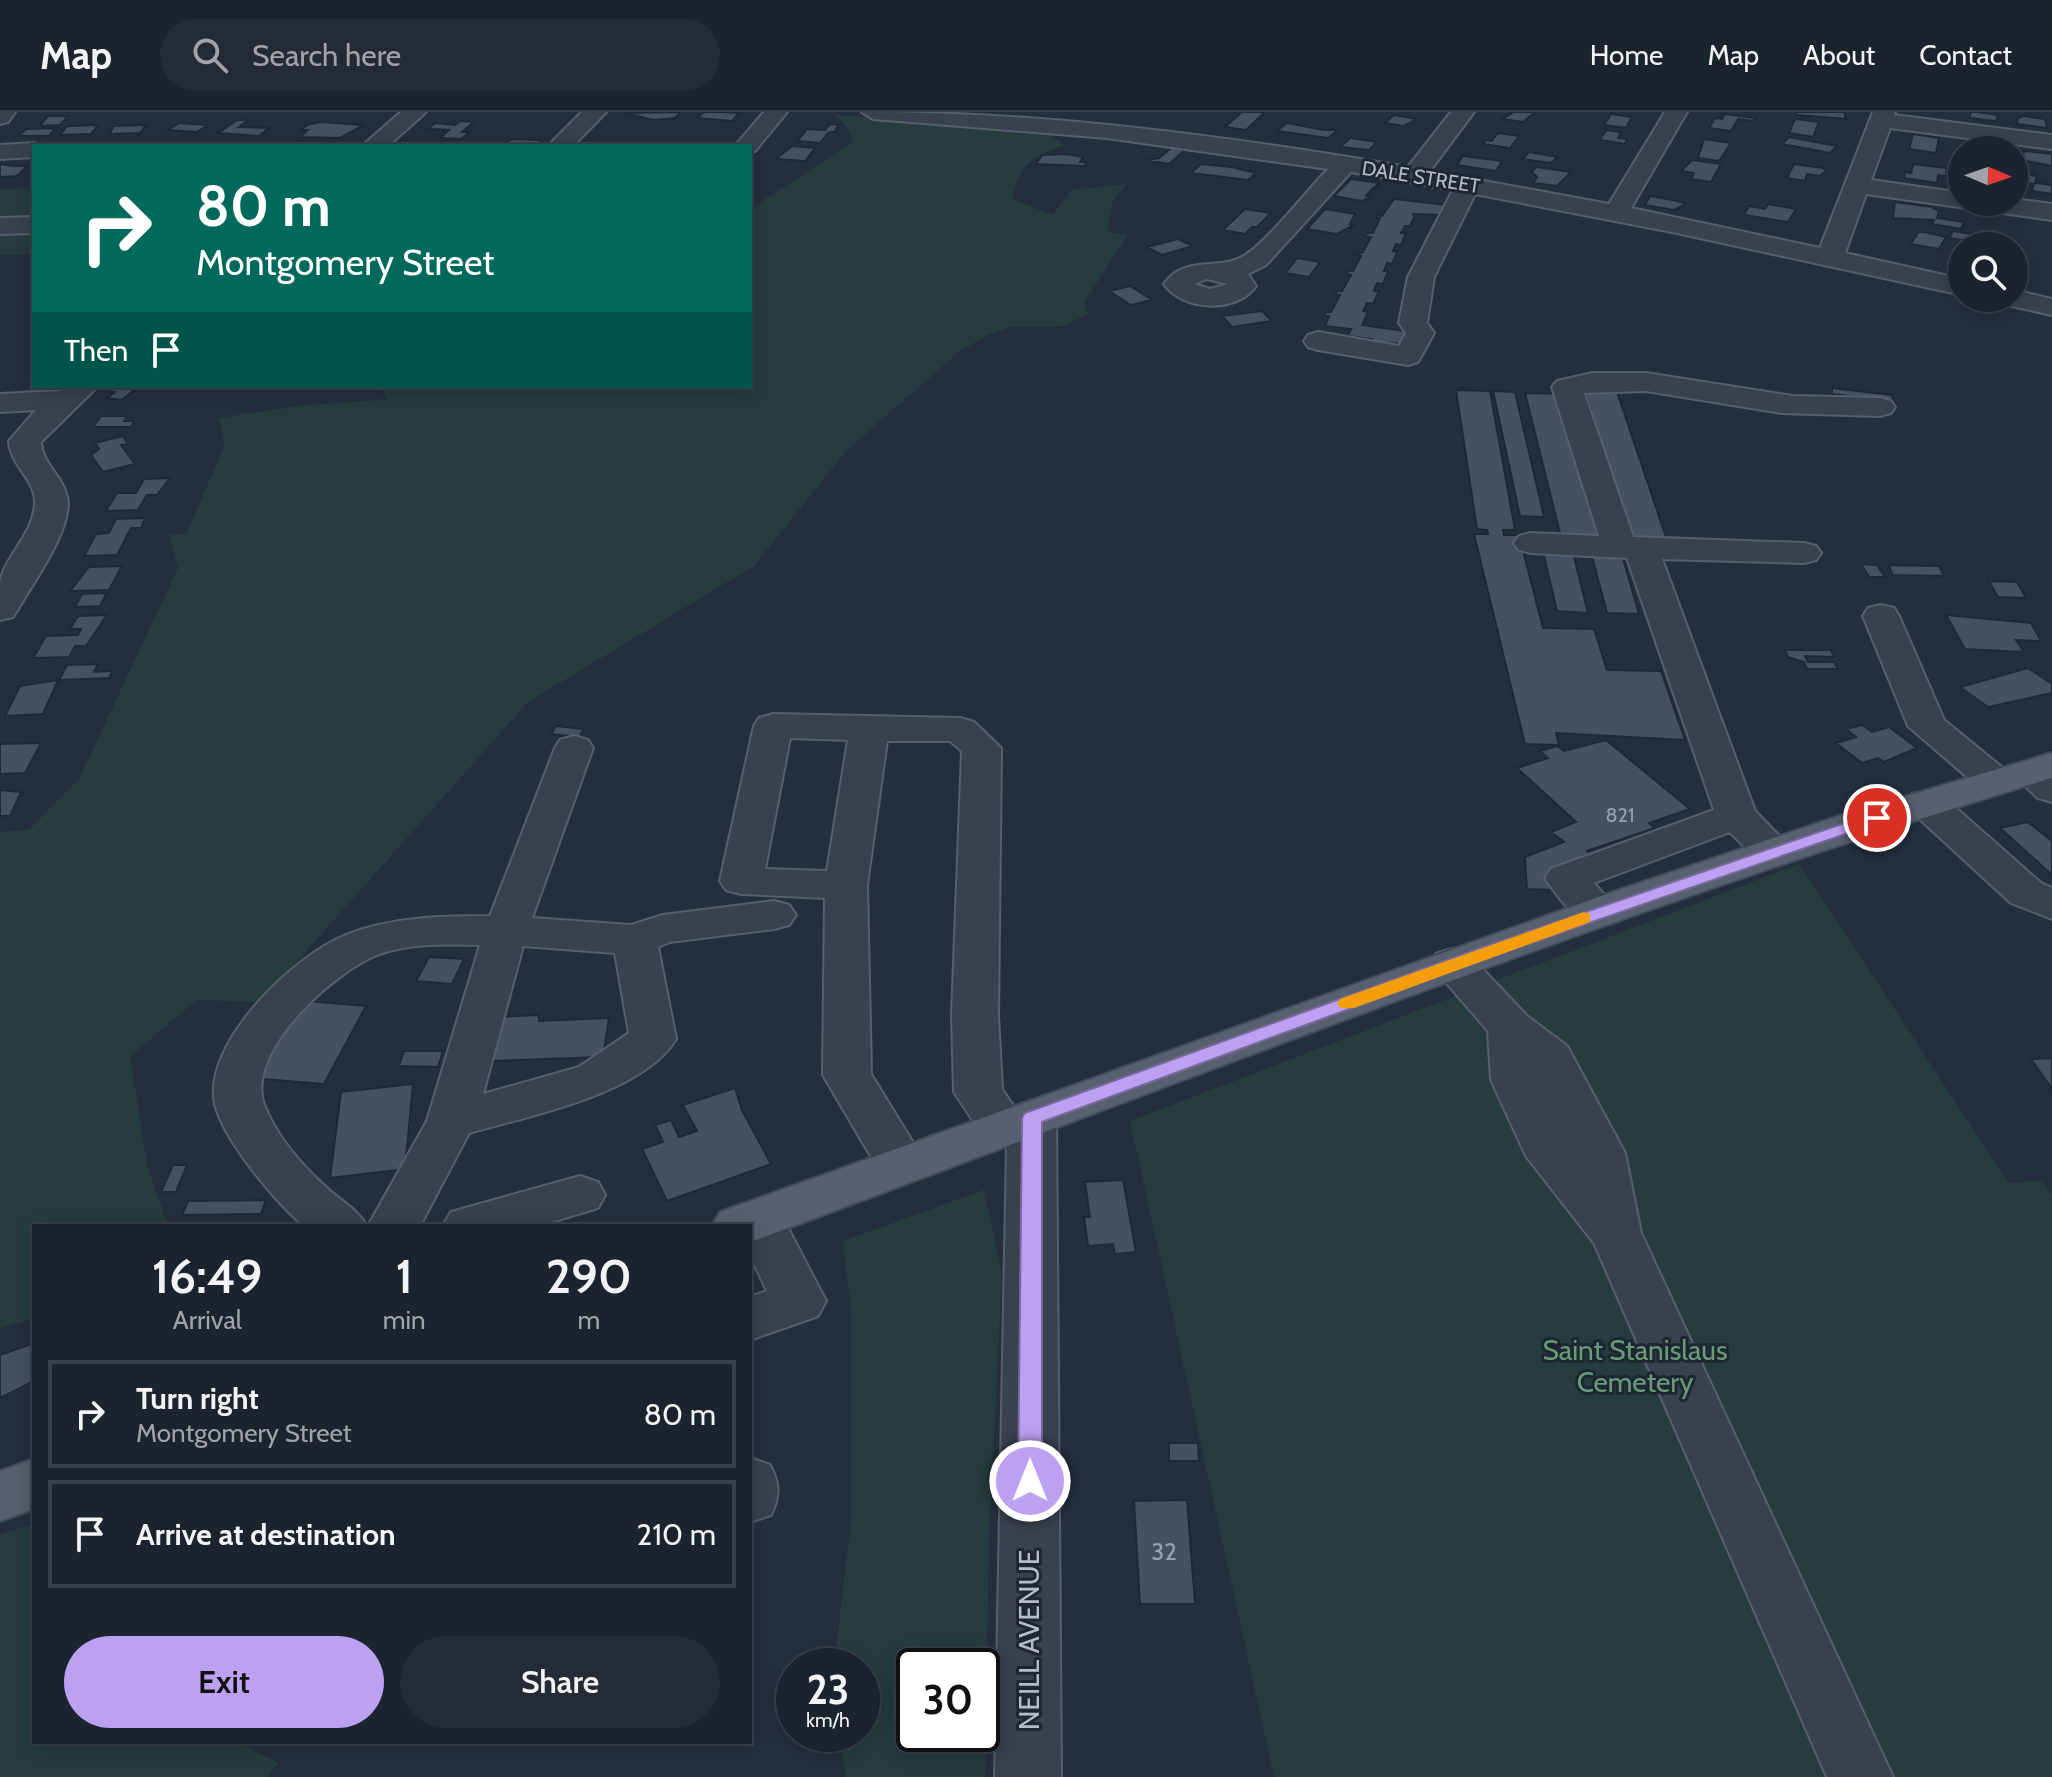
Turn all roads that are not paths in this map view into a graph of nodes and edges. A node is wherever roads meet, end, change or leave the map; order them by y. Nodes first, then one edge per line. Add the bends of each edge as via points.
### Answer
1 (4, 112) edge
2 (415, 112) edge
3 (595, 112) edge
4 (776, 112) edge
5 (873, 112) edge
6 (1463, 112) edge
7 (1676, 112) edge
8 (1882, 116) edge
9 (0, 117) edge
10 (2052, 142) edge
11 (376, 144) edge
12 (562, 144) edge
13 (749, 144) edge
14 (32, 150) edge
15 (0, 152) edge
16 (1308, 159) junction
17 (1345, 165) junction
18 (1414, 176) junction
19 (1327, 185) junction
20 (1857, 185) junction
21 (1463, 192) junction
22 (1396, 194) dead end
23 (1948, 198) edge
24 (2028, 209) edge
25 (1617, 211) junction
26 (2052, 212) edge
27 (32, 225) edge
28 (0, 226) edge
29 (1835, 248) junction
30 (1948, 261) edge
31 (1228, 274) dead end
32 (1948, 283) edge
33 (2028, 302) edge
34 (2052, 307) edge
35 (1318, 341) dead end
36 (75, 393) edge
37 (0, 403) edge
38 (1880, 407) dead end
39 (1531, 543) dead end
40 (1630, 548) junction
41 (1804, 553) dead end
42 (0, 609) edge
43 (1881, 616) dead end
44 (869, 729) junction
45 (574, 748) dead end
46 (2032, 777) edge
47 (1926, 803) junction
48 (1736, 816) junction
49 (1774, 852) junction
50 (846, 885) junction
51 (2052, 905) edge
52 (1598, 913) junction
53 (774, 915) dead end
54 (505, 934) junction
55 (635, 940) junction
56 (1452, 964) junction
57 (451, 1121) junction
58 (1018, 1124) junction
59 (901, 1164) junction
60 (580, 1195) dead end
61 (748, 1222) edge
62 (338, 1224) edge
63 (395, 1224) edge
64 (476, 1224) edge
65 (752, 1228) edge
66 (752, 1318) edge
67 (32, 1485) edge
68 (0, 1496) edge
69 (1028, 1777) edge
70 (1860, 1777) edge

1 - 9 street
2 - 11 street
3 - 12 street
4 - 13 street
5 - 16 street, DALE STREET via 1100,130
6 - 18 street
7 - 25 street
8 - 10 street
8 - 20 street
14 - 15 street
16 - 17 street, DALE STREET
16 - 19 street via 1295,175
17 - 18 street, DALE STREET
17 - 19 street
18 - 21 street, DALE STREET
19 - 31 street via 1257,259
20 - 23 street
20 - 29 street
21 - 22 street
21 - 25 street, DALE STREET
21 - 35 street via 1421,277 1413,323 1420,333 1408,356
24 - 26 street
25 - 29 street, DALE STREET
27 - 28 street
29 - 30 street
29 - 32 street, DALE STREET
33 - 34 street
36 - 37 street
36 - 42 street via 25,441 52,505
38 - 40 street via 1787,405 1593,379 1567,387
39 - 40 street
40 - 41 street
40 - 48 street
43 - 46 street via 1927,726
44 - 50 street
44 - 50 street via 773,726 741,881
44 - 58 street via 960,730 982,748 978,1092
45 - 54 street
46 - 47 main road
47 - 49 main road
47 - 51 street via 2026,893
48 - 49 street
48 - 52 street via 1566,878
49 - 52 main road
50 - 59 street via 847,1075
52 - 56 main road
53 - 55 street via 663,929
54 - 55 street
54 - 57 street
54 - 62 street via 405,934 362,945 319,969 274,1010 251,1049 239,1102 268,1158 314,1209
55 - 57 street via 653,1039 595,1079
56 - 58 main road
56 - 70 street via 1511,1027 1550,1058 1600,1153 1615,1233
57 - 63 street
58 - 59 main road
58 - 69 street, NEILL AVENUE
59 - 61 main road
60 - 64 street
65 - 66 street via 799,1301
67 - 68 main road

